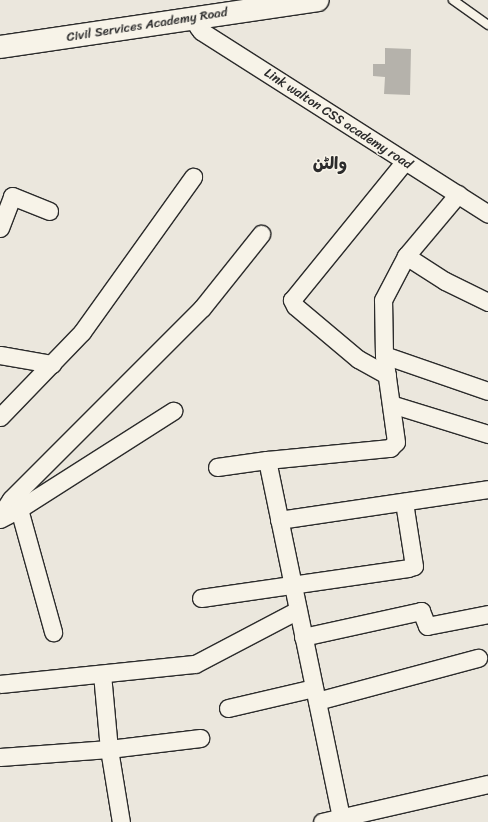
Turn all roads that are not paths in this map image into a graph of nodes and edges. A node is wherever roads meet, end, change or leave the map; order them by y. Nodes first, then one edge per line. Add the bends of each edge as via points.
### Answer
1 (318, 0) edge
2 (453, 0) edge
3 (197, 18) junction
4 (488, 25) edge
5 (0, 47) edge
6 (404, 162) junction
7 (193, 177) dead end
8 (458, 194) junction
9 (48, 211) dead end
10 (488, 214) edge
11 (0, 228) edge
12 (260, 234) dead end
13 (406, 256) junction
14 (488, 302) edge
15 (0, 355) edge
16 (384, 355) junction
17 (52, 364) junction
18 (387, 375) junction
19 (488, 391) edge
20 (391, 404) junction
21 (173, 411) dead end
22 (0, 417) edge
23 (488, 434) edge
24 (267, 460) junction
25 (217, 467) dead end
26 (488, 489) edge
27 (404, 502) junction
28 (20, 509) junction
29 (0, 516) edge
30 (0, 519) edge
31 (279, 520) junction
32 (292, 585) junction
33 (201, 598) dead end
34 (298, 610) junction
35 (488, 614) edge
36 (52, 632) dead end
37 (303, 637) junction
38 (478, 658) dead end
39 (102, 674) junction
40 (0, 684) edge
41 (316, 694) junction
42 (228, 708) dead end
43 (200, 738) dead end
44 (109, 749) junction
45 (0, 757) edge
46 (488, 784) edge
47 (341, 817) junction
48 (121, 822) edge
49 (322, 822) edge

1 - 3 street, Civil Services Academy Road
2 - 4 lane
3 - 5 street, Civil Services Academy Road
3 - 6 street, Link walton CSS academy road via 201,31
6 - 8 street, Link walton CSS academy road
6 - 18 street via 292,300 358,359
7 - 17 street via 82,332
8 - 10 street, Link walton CSS academy road
8 - 13 street
9 - 11 street via 12,196
12 - 29 street via 202,308 11,498
13 - 14 street via 445,281
13 - 16 street via 383,300
15 - 17 street
16 - 18 street
16 - 19 street
17 - 22 street
18 - 20 street
20 - 23 street
20 - 24 street via 396,442 390,448
21 - 28 street
24 - 25 street
24 - 31 street
26 - 27 street
27 - 31 street
27 - 32 street via 414,566
28 - 30 street
28 - 36 street
31 - 32 street
32 - 33 street
32 - 34 street
34 - 37 street
34 - 39 street via 195,664
35 - 37 street via 427,626 421,610
37 - 41 street
38 - 41 street
39 - 40 street
39 - 44 street
41 - 42 street
41 - 47 street
43 - 44 street
44 - 45 street
44 - 48 street
46 - 47 street
47 - 49 street

